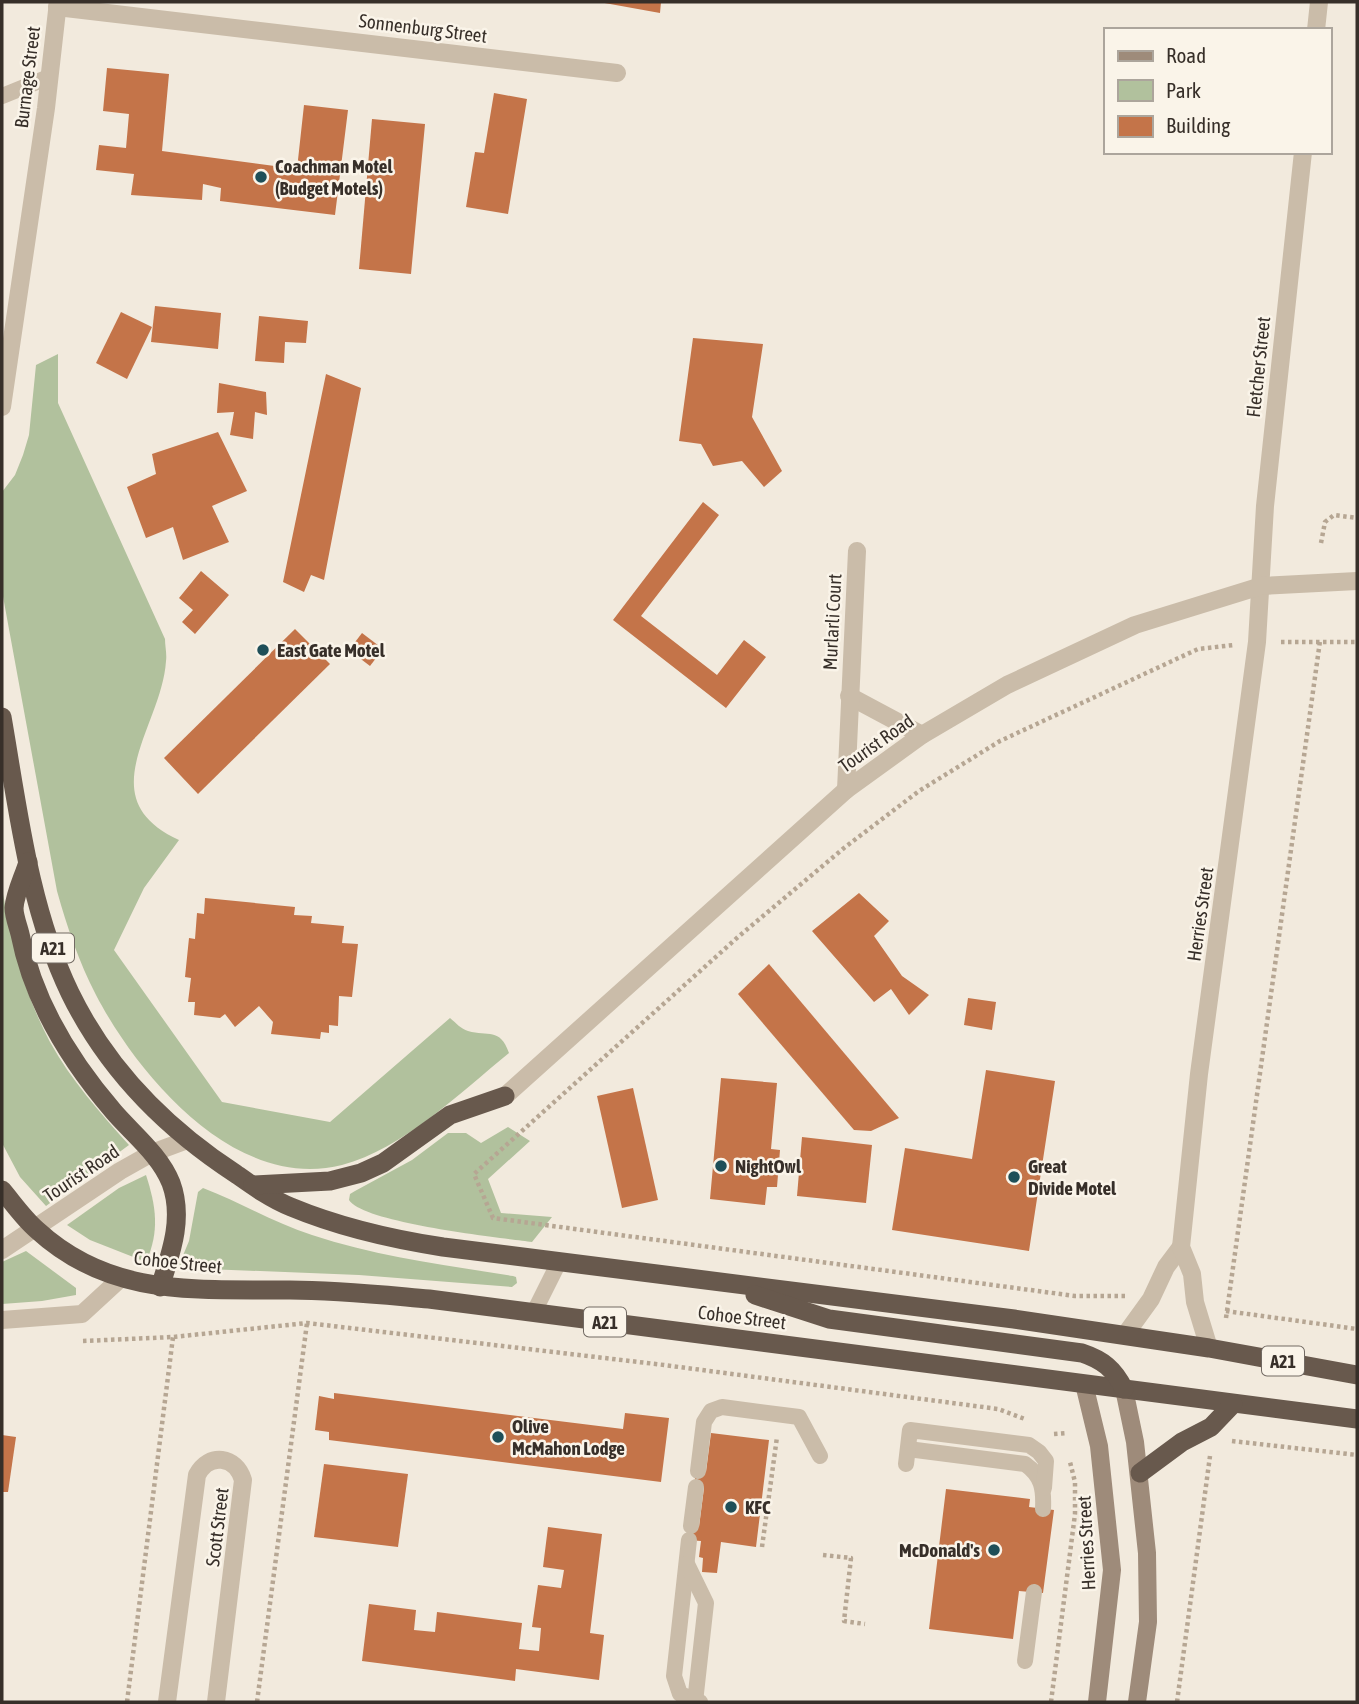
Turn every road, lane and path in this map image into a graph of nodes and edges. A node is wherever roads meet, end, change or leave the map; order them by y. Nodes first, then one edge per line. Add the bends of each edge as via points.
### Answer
1 (1319, 2) edge
2 (57, 4) edge
3 (1316, 28) edge
4 (617, 73) dead end
5 (49, 77) junction
6 (2, 96) edge
7 (1303, 154) edge
8 (2, 407) edge
9 (1357, 518) edge
10 (1321, 543) dead end
11 (856, 551) dead end
12 (1357, 581) edge
13 (1261, 586) junction
14 (1320, 641) junction
15 (1257, 642) junction
16 (1357, 642) edge
17 (849, 696) junction
18 (2, 717) edge
19 (922, 736) junction
20 (846, 790) junction
21 (28, 861) junction
22 (505, 1096) joint
23 (187, 1140) junction
24 (152, 1153) junction
25 (252, 1185) junction
26 (2, 1190) edge
27 (35, 1229) junction
28 (1181, 1247) junction
29 (2, 1250) edge
30 (559, 1262) junction
31 (120, 1279) junction
32 (708, 1280) junction
33 (160, 1287) junction
34 (1128, 1296) dead end
35 (1219, 1310) dead end
36 (1227, 1311) junction
37 (534, 1312) junction
38 (2, 1320) edge
39 (307, 1323) junction
40 (1224, 1329) dead end
41 (1357, 1329) edge
42 (1125, 1335) junction
43 (173, 1337) junction
44 (81, 1341) dead end
45 (1209, 1348) junction
46 (1357, 1375) edge
47 (1084, 1384) junction
48 (1124, 1390) junction
49 (1233, 1404) junction
50 (1357, 1419) edge
51 (1037, 1423) dead end
52 (1045, 1429) dead end
53 (1067, 1433) dead end
54 (1053, 1434) junction
55 (777, 1437) dead end
56 (1227, 1440) dead end
57 (1059, 1445) dead end
58 (1212, 1445) dead end
59 (1066, 1455) dead end
60 (1357, 1455) edge
61 (820, 1456) dead end
62 (907, 1456) dead end
63 (1140, 1473) junction
64 (1043, 1509) dead end
65 (762, 1547) dead end
66 (823, 1555) dead end
67 (687, 1564) junction
68 (1034, 1592) dead end
69 (865, 1624) dead end
70 (1025, 1661) dead end
71 (127, 1702) edge
72 (167, 1702) edge
73 (216, 1702) edge
74 (257, 1702) edge
75 (698, 1702) edge
76 (1051, 1702) edge
77 (1097, 1702) edge
78 (1137, 1702) edge
79 (1177, 1702) edge

1 - 3 street
2 - 4 street, Sonnenburg Street
2 - 5 street, Burnage Street
5 - 6 lane
5 - 8 street, Burnage Street
7 - 13 street, Fletcher Street via 1265,506
9 - 10 path via 1334,515 1325,522
11 - 17 street, Murlarli Court
12 - 13 street, Tourist Road
13 - 15 street, Herries Street
13 - 19 street, Tourist Road via 1135,625 1007,685
14 - 15 path
14 - 16 path
14 - 36 path
15 - 28 street, Herries Street via 1199,1074
15 - 34 path via 1198,649 1000,741 919,791 738,937 474,1174 493,1218 1075,1296
17 - 19 street, Murlarli Court
17 - 20 street, Murlarli Court
18 - 21 highway, A21
19 - 20 street, Tourist Road
20 - 22 street, Tourist Road
21 - 23 highway, A21 via 57,959 87,1023 136,1091
21 - 24 highway via 15,908 40,1000 93,1088
22 - 25 highway via 450,1115 383,1163 361,1173 330,1181
23 - 24 street, Tourist Road
23 - 25 highway, A21
24 - 27 street, Tourist Road
24 - 33 highway via 171,1184 177,1213 173,1247
25 - 30 highway, Cohoe Street / A21 via 288,1206 391,1238
26 - 27 highway, A21
27 - 29 street, Tourist Road
27 - 31 highway, A21 via 77,1260
28 - 42 street, Herries Street
28 - 45 street, Herries Street
30 - 32 highway, Cohoe Street / A21
30 - 37 lane
31 - 33 highway, Cohoe Street / A21
31 - 38 street via 82,1314
32 - 42 highway, Cohoe Street / A21
32 - 48 highway via 829,1318 1082,1353 1111,1368
33 - 37 highway, Cohoe Street / A21 via 349,1292
35 - 36 path
36 - 40 path
36 - 41 path
37 - 47 highway, Cohoe Street / A21
39 - 43 path
39 - 51 path via 998,1409
39 - 74 path
42 - 45 highway, Cohoe Street / A21
43 - 44 path
43 - 71 path
45 - 46 highway, Cohoe Street / A21
47 - 48 highway, Cohoe Street / A21
47 - 77 main road, Herries Street via 1099,1446 1112,1570
48 - 49 highway, Cohoe Street / A21
48 - 63 main road
49 - 50 highway, Cohoe Street / A21
49 - 63 highway via 1211,1427
52 - 54 path
53 - 54 path
54 - 57 path
55 - 65 path
56 - 60 path
58 - 79 path
59 - 76 path via 1075,1482 1075,1514
61 - 67 lane via 799,1417 722,1407 711,1411 704,1422
62 - 64 lane via 910,1430 1029,1445 1046,1461
63 - 78 main road via 1148,1601
66 - 69 path via 851,1558 844,1621
67 - 75 lane via 706,1603
67 - 75 lane via 674,1676 680,1694
68 - 70 lane
72 - 73 street, Scott Street via 197,1475 207,1462 222,1459 236,1466 243,1480

